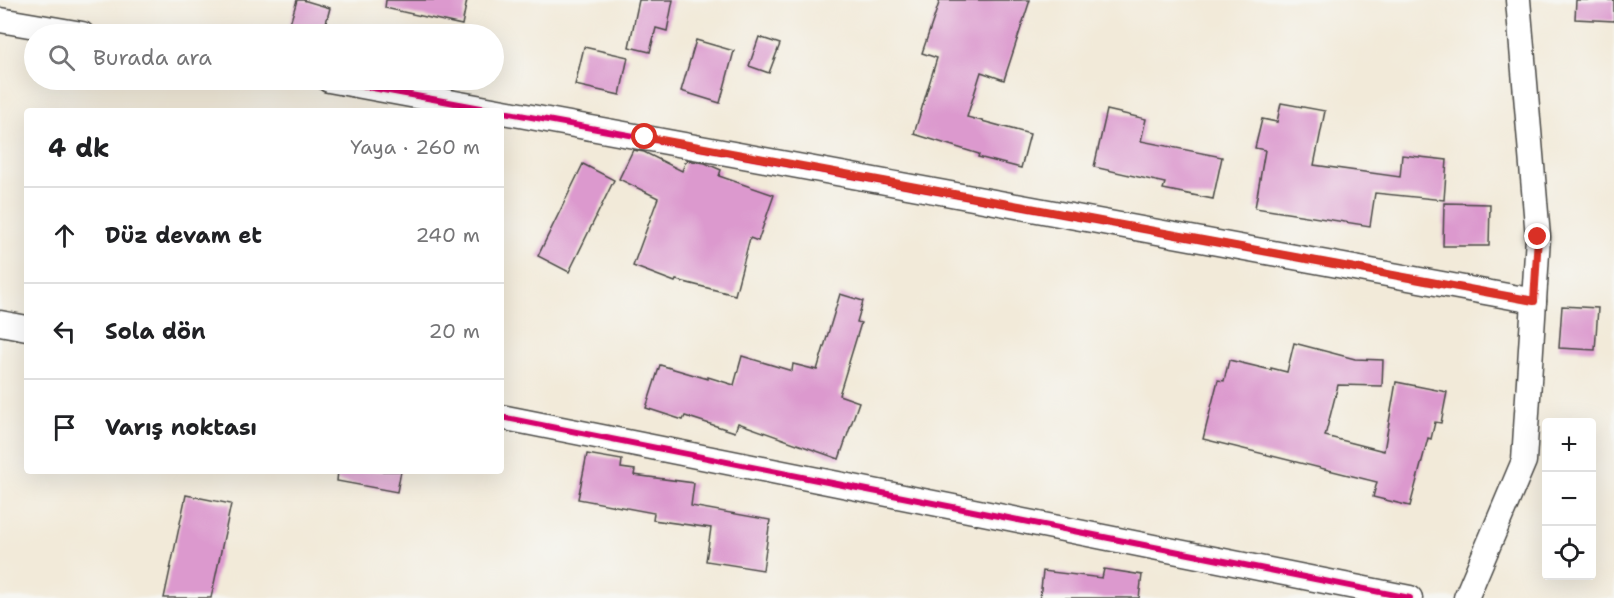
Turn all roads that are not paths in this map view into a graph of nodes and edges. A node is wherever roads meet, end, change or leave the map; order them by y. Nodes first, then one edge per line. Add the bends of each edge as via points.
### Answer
1 (1518, 0) edge
2 (0, 20) edge
3 (24, 24) edge
4 (384, 90) edge
5 (482, 108) edge
6 (504, 112) edge
7 (1534, 301) junction
8 (0, 323) edge
9 (24, 327) edge
10 (504, 418) edge
11 (1410, 598) edge
12 (1466, 598) edge

1 - 7 street via 1538,237
2 - 3 street
4 - 5 street
6 - 7 street
7 - 12 street via 1524,461
8 - 9 street
10 - 11 street

